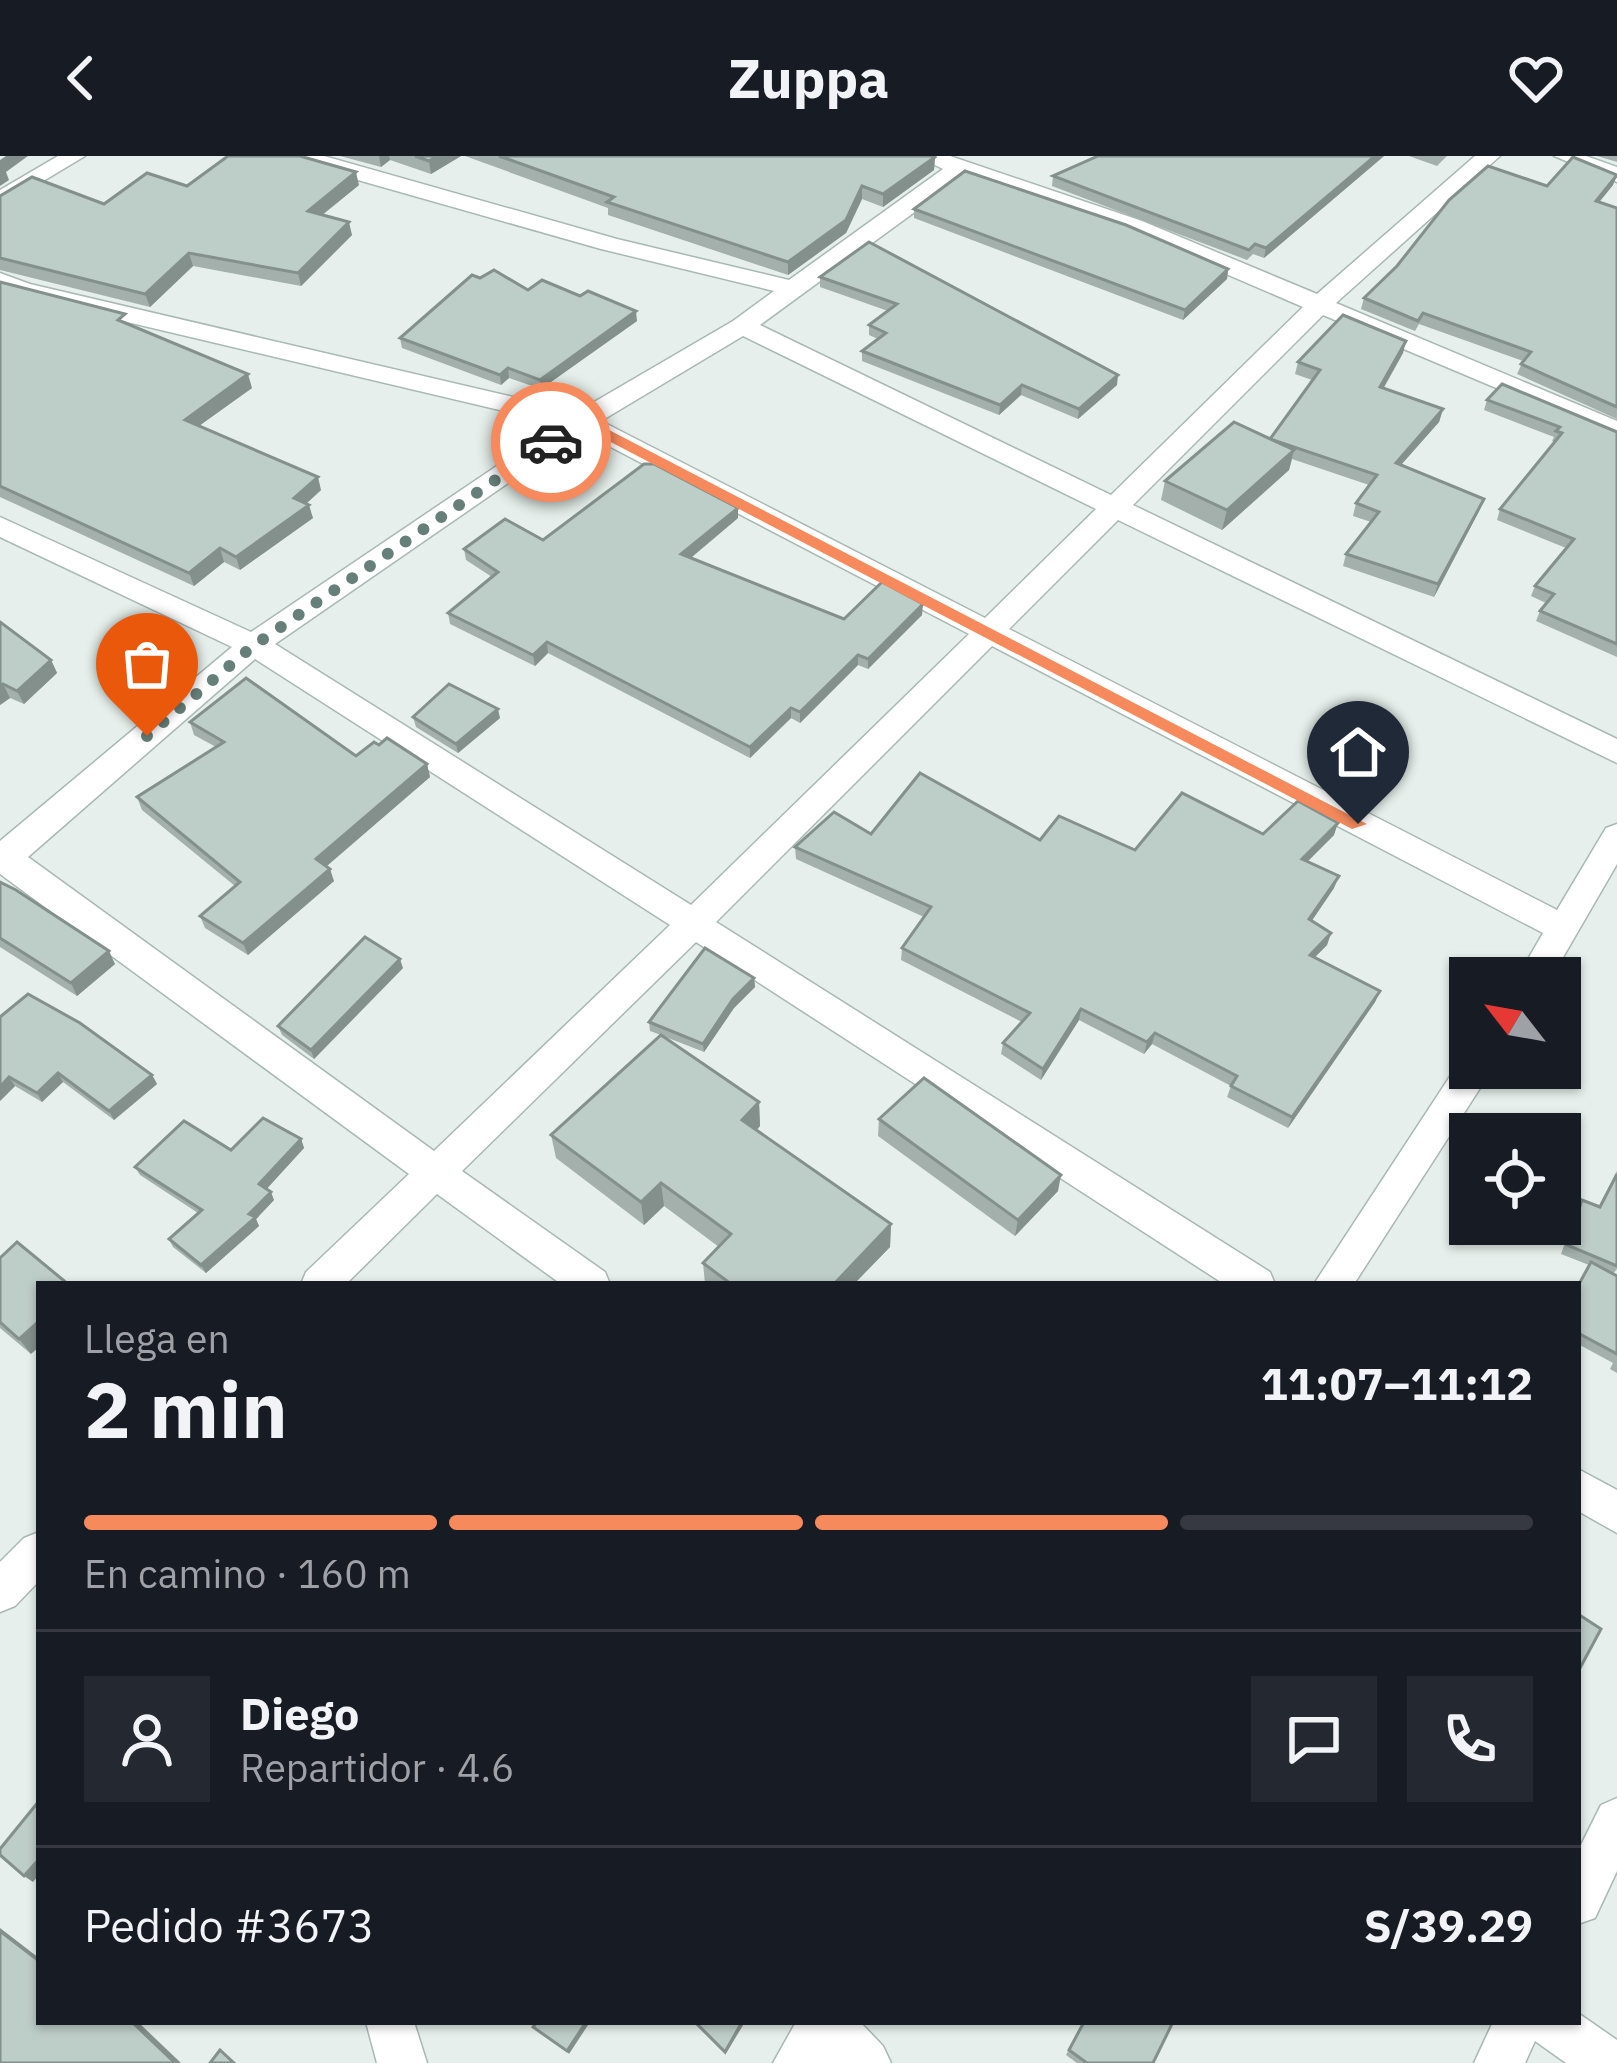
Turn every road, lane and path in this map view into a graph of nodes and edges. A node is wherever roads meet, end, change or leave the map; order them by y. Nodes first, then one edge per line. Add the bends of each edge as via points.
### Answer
1 (74, 156) edge
2 (298, 156) edge
3 (928, 156) edge
4 (1489, 156) edge
5 (1565, 156) edge
6 (961, 166) junction
7 (1617, 175) edge
8 (0, 200) edge
9 (795, 289) junction
10 (7, 291) edge
11 (1317, 307) junction
12 (742, 326) junction
13 (581, 421) junction
14 (1617, 431) edge
15 (1113, 507) junction
16 (0, 526) edge
17 (985, 634) junction
18 (253, 646) junction
19 (1617, 752) edge
20 (1617, 836) edge
21 (2, 857) edge
22 (694, 923) junction
23 (1566, 930) junction
24 (1548, 957) edge
25 (1461, 1089) edge
26 (435, 1172) junction
27 (323, 1281) edge
28 (586, 1281) edge
29 (1251, 1281) edge
30 (1335, 1281) edge
31 (1581, 1490) edge
32 (1617, 1513) edge
33 (36, 1555) edge
34 (0, 1591) edge
35 (1617, 1821) edge
36 (1581, 1895) edge
37 (391, 2025) edge
38 (823, 2025) edge
39 (828, 2025) edge
40 (1518, 2025) edge
41 (1554, 2025) edge
42 (402, 2063) edge
43 (797, 2063) edge
44 (866, 2063) edge
45 (1499, 2063) edge
46 (1607, 2063) edge

1 - 8 street
2 - 9 street
3 - 6 street
4 - 11 street
5 - 7 street
6 - 9 street
6 - 11 street via 1134,226
9 - 12 street
10 - 13 street
11 - 14 street
11 - 15 street
12 - 13 street
12 - 15 street
13 - 17 street
13 - 18 street
15 - 17 street
15 - 19 street
16 - 18 street
17 - 22 street
17 - 23 street
18 - 21 street
18 - 22 street
20 - 23 street
21 - 26 street
22 - 26 street
22 - 29 street
23 - 24 street
25 - 30 street
26 - 27 street
26 - 28 street
31 - 32 street
33 - 34 street
35 - 36 street
37 - 42 street
38 - 43 street
39 - 44 street
40 - 45 street
41 - 46 street

